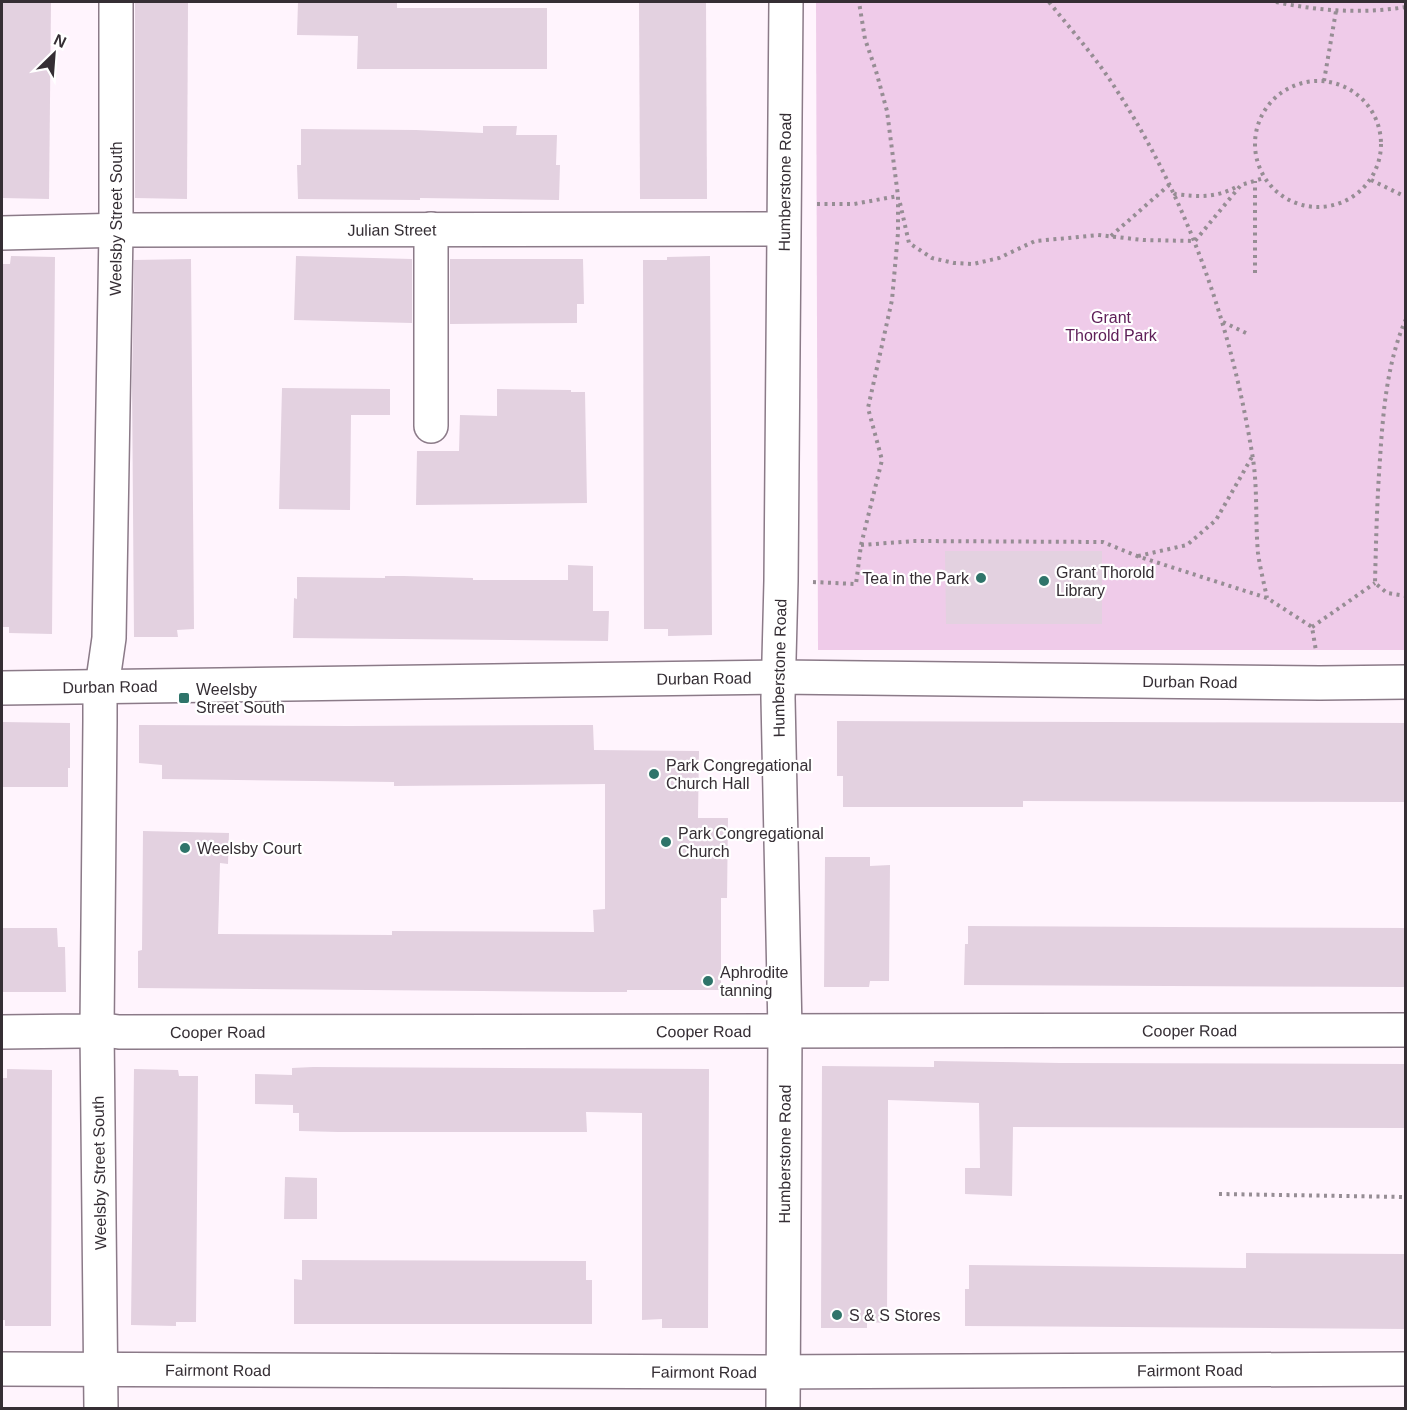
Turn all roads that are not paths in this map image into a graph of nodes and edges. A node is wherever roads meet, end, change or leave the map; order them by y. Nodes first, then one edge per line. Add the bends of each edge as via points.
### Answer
1 (116, 2) edge
2 (786, 2) edge
3 (431, 229) junction
4 (783, 229) junction
5 (116, 231) junction
6 (2, 233) edge
7 (431, 426) dead end
8 (778, 678) junction
9 (1406, 682) edge
10 (103, 687) junction
11 (2, 688) edge
12 (97, 1029) junction
13 (1406, 1030) edge
14 (785, 1031) junction
15 (2, 1032) edge
16 (102, 1369) junction
17 (2, 1370) edge
18 (1406, 1370) edge
19 (783, 1372) junction
20 (101, 1408) edge
21 (783, 1408) edge

1 - 5 street, Weelsby Street South
2 - 4 street, Humberstone Road
3 - 4 street, Julian Street
3 - 5 street, Julian Street
3 - 7 street
4 - 8 street, Humberstone Road
5 - 6 street, Julian Street
5 - 10 street, Weelsby Street South via 109,638
8 - 9 street, Durban Road
8 - 10 street, Durban Road
8 - 14 street, Humberstone Road
10 - 11 street, Durban Road
10 - 12 street, Weelsby Street South
12 - 14 street, Cooper Road
12 - 15 street, Cooper Road
12 - 16 street, Weelsby Street South
13 - 14 street, Cooper Road
14 - 19 street, Humberstone Road
16 - 17 street, Fairmont Road
16 - 19 street, Fairmont Road
16 - 20 street, Weelsby Street South
18 - 19 street, Fairmont Road
19 - 21 street, Humberstone Road

